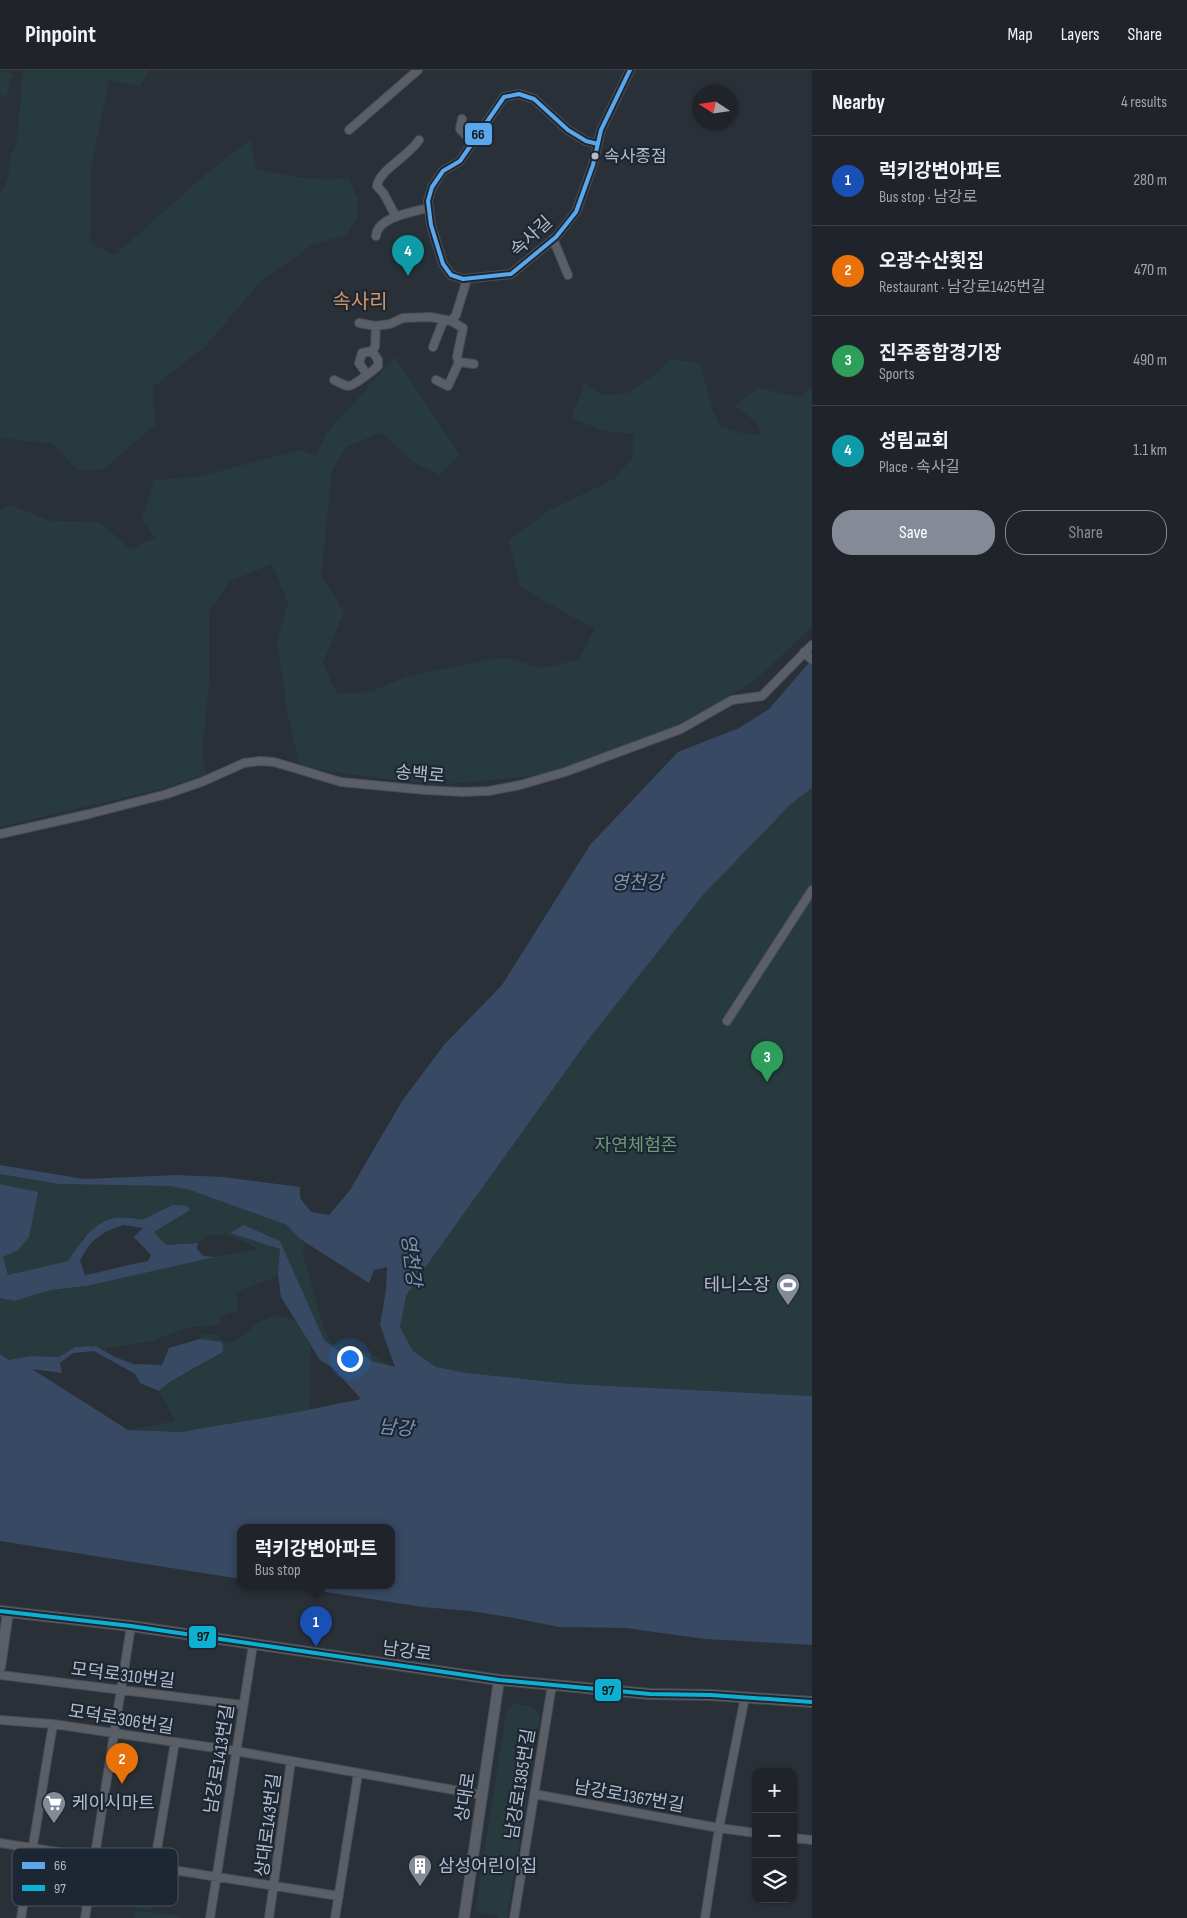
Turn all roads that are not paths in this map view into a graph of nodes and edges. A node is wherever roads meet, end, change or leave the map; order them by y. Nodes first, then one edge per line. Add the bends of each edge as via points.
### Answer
1 (418, 70) edge
2 (630, 70) edge
3 (462, 119) dead end
4 (349, 130) dead end
5 (419, 140) dead end
6 (472, 142) junction
7 (598, 144) junction
8 (428, 208) junction
9 (396, 217) junction
10 (376, 236) dead end
11 (553, 239) junction
12 (568, 275) dead end
13 (467, 279) junction
14 (448, 321) junction
15 (359, 323) dead end
16 (376, 326) junction
17 (433, 347) dead end
18 (372, 351) junction
19 (459, 362) junction
20 (474, 364) dead end
21 (366, 373) junction
22 (334, 380) dead end
23 (436, 380) dead end
24 (812, 645) edge
25 (804, 652) junction
26 (812, 660) edge
27 (0, 834) edge
28 (812, 890) edge
29 (727, 1021) dead end
30 (4, 1612) edge
31 (131, 1626) junction
32 (253, 1645) junction
33 (0, 1667) edge
34 (0, 1675) edge
35 (500, 1680) junction
36 (552, 1685) junction
37 (120, 1689) junction
38 (711, 1694) junction
39 (745, 1697) junction
40 (812, 1697) edge
41 (812, 1702) edge
42 (243, 1705) junction
43 (0, 1720) edge
44 (53, 1724) junction
45 (114, 1733) junction
46 (175, 1742) junction
47 (236, 1752) junction
48 (291, 1761) junction
49 (358, 1774) junction
50 (534, 1794) junction
51 (482, 1795) junction
52 (719, 1828) junction
53 (752, 1832) edge
54 (797, 1838) edge
55 (812, 1840) edge
56 (0, 1843) edge
57 (33, 1848) joint
58 (95, 1848) edge
59 (157, 1848) edge
60 (178, 1872) edge
61 (216, 1878) junction
62 (273, 1885) junction
63 (339, 1896) junction
64 (210, 1918) edge
65 (268, 1918) edge
66 (335, 1918) edge
67 (464, 1918) edge
68 (514, 1918) edge
69 (705, 1918) edge

1 - 4 street
2 - 7 street, 속사길 via 601,130
3 - 6 street via 460,129
5 - 9 street via 414,149 393,164 378,182 377,186
6 - 7 street via 504,98 520,94 534,99 568,130
6 - 8 street via 460,161 442,172 432,187
7 - 11 street, 속사길 via 576,212
8 - 9 street
8 - 13 street via 443,264 451,275
9 - 10 street via 382,224
11 - 12 street
11 - 13 street, 속사길 via 512,274
13 - 14 street via 456,315
14 - 16 street via 431,317 403,318
14 - 17 street via 442,324
14 - 19 street via 463,328 457,357
15 - 16 street
16 - 18 street
18 - 21 street via 378,366
18 - 21 street via 362,353 360,362
19 - 20 street
19 - 23 street via 448,386
21 - 22 street via 355,385
24 - 25 street, 송백로
25 - 26 street
25 - 27 street, 송백로 via 762,696 732,700 682,729 520,785 489,791 425,790 341,782 274,762 260,761 244,763 204,781 150,798
28 - 29 street
30 - 31 street, 남강로
30 - 33 street
31 - 32 street, 남강로
31 - 37 street
32 - 35 street, 남강로
32 - 42 street, 남강로1413번길
34 - 37 street, 모덕로310번길
35 - 36 street, 남강로
35 - 51 street, 상대로
36 - 38 street, 남강로 via 650,1694
36 - 50 street, 남강로1385번길
37 - 42 street, 모덕로310번길
37 - 45 street
38 - 39 street, 남강로
38 - 40 street
39 - 41 street, 남강로
39 - 52 street
42 - 47 street, 남강로1413번길
43 - 44 street, 모덕로306번길
44 - 45 street, 모덕로306번길
44 - 57 street
45 - 46 street, 모덕로306번길
45 - 58 street
46 - 47 street, 모덕로306번길
46 - 59 street
47 - 48 street, 상대로143번길
47 - 61 street, 남강로1413번길
48 - 49 street, 상대로143번길
48 - 62 street, 상대로143번길
49 - 51 street, 상대로143번길
49 - 63 street
50 - 52 street, 남강로1367번길
50 - 68 street, 남강로1385번길
51 - 67 street, 상대로
52 - 53 street, 남강로1367번길
52 - 69 street
54 - 55 street
56 - 57 street
60 - 61 street
61 - 62 street
61 - 64 street, 남강로1413번길
62 - 63 street, 상대로143번길
62 - 65 street
63 - 66 street

